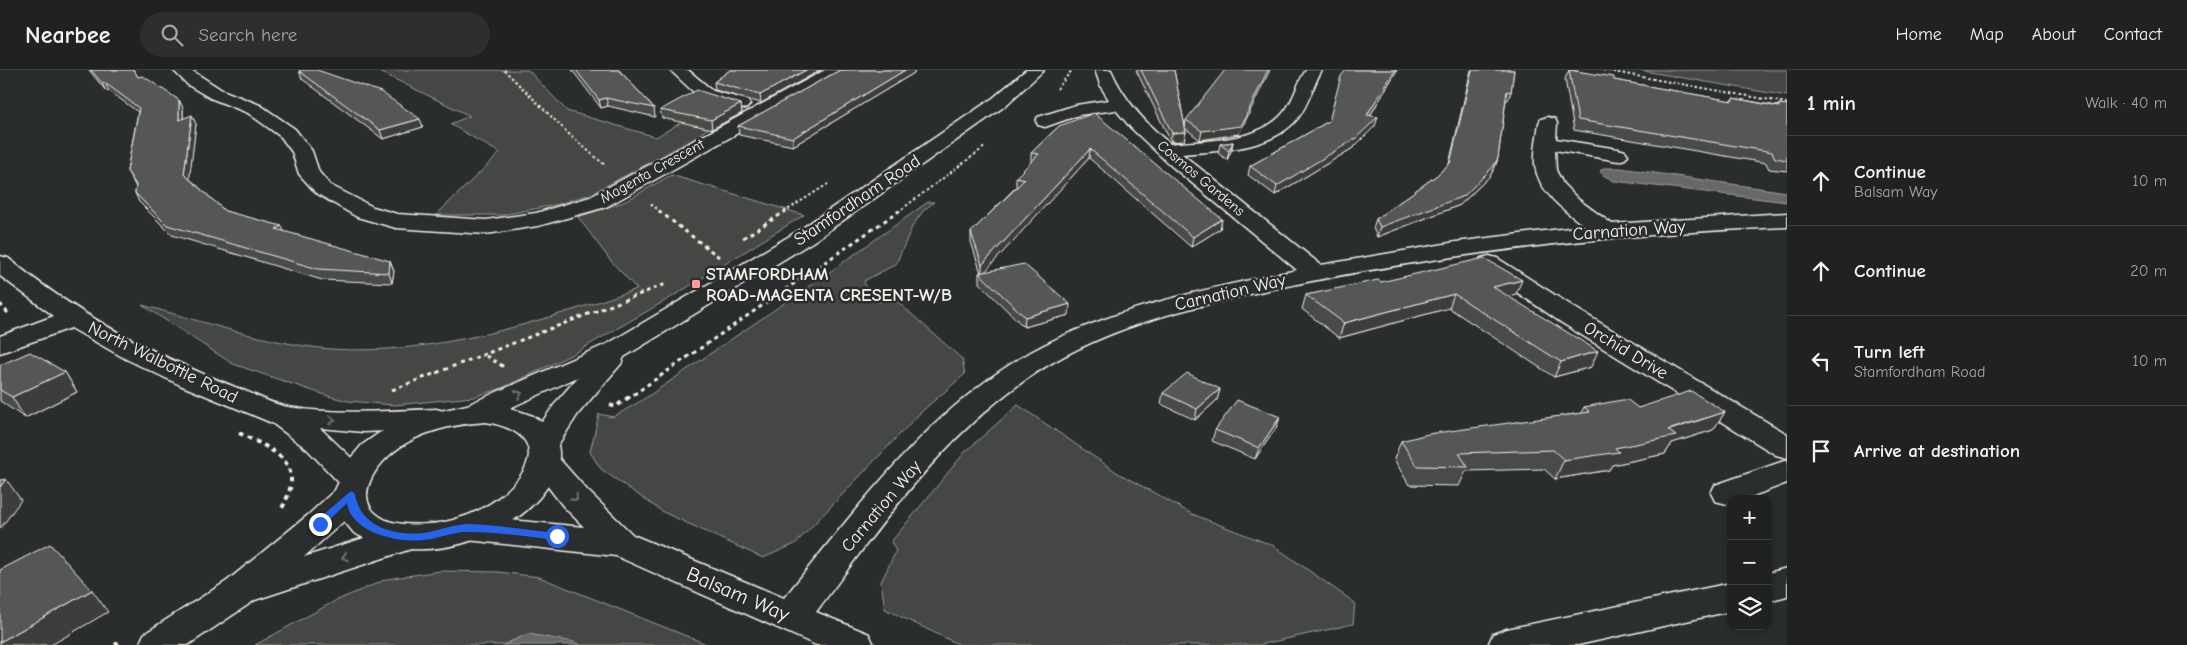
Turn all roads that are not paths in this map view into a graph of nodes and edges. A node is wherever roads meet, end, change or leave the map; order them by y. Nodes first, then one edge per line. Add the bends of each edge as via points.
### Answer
1 (181, 70) edge
2 (678, 70) edge
3 (836, 70) edge
4 (1036, 70) edge
5 (1103, 70) edge
6 (1314, 70) edge
7 (1121, 104) junction
8 (763, 111) junction
9 (1045, 121) dead end
10 (1167, 150) junction
11 (1618, 155) dead end
12 (1787, 220) edge
13 (1607, 231) junction
14 (1467, 247) junction
15 (0, 263) edge
16 (1315, 272) junction
17 (73, 318) junction
18 (0, 345) edge
19 (618, 349) junction
20 (474, 413) junction
21 (283, 416) junction
22 (436, 419) junction
23 (1787, 448) edge
24 (543, 452) junction
25 (1787, 471) edge
26 (352, 487) junction
27 (1728, 494) dead end
28 (467, 528) junction
29 (408, 537) junction
30 (621, 544) junction
31 (1787, 582) edge
32 (1772, 586) edge
33 (240, 591) junction
34 (1727, 598) edge
35 (791, 617) junction
36 (140, 642) edge
37 (855, 645) edge
38 (1507, 645) edge

1 - 8 street, Magenta Crescent via 216,94 254,109 288,133 302,151 309,174 323,189 365,212 396,221 486,227 538,219 598,202
2 - 8 street via 707,95
3 - 8 street, Magenta Crescent
4 - 19 street, Stamfordham Road via 999,102 827,222
5 - 7 street, Cosmos Gardens
6 - 10 street via 1291,116 1276,129 1236,141
7 - 9 street via 1076,110
7 - 10 street, Cosmos Gardens
10 - 16 street, Cosmos Gardens
11 - 13 street via 1548,133 1546,170 1549,178 1564,198
12 - 13 street, Carnation Way
13 - 14 street, Carnation Way
14 - 16 street, Carnation Way
14 - 23 street, Orchid Drive via 1571,317
15 - 17 street, North Walbottle Road
16 - 35 street, Carnation Way via 1131,318 1073,341 1012,376 941,436 901,479
17 - 18 street
17 - 21 street, North Walbottle Road via 174,371
20 -> 19 street, Stamfordham Road
19 - 24 street, Stamfordham Road via 583,388
20 - 22 street
20 - 24 street via 518,419 534,429
21 -> 22 street, North Walbottle Road via 363,422
21 - 26 street, North Walbottle Road via 318,442
22 - 26 street via 388,441 367,459
24 - 28 street via 536,480 519,499 495,516
24 -> 30 street, Balsam Way via 575,498
25 - 27 street
26 - 29 street via 352,508 364,523 383,533
26 - 33 street via 314,529
28 - 29 street
28 - 30 street, Balsam Way
29 -> 33 street
30 - 35 street, Balsam Way
31 - 32 street
33 - 36 street
34 - 38 street
35 - 37 street, Balsam Way

